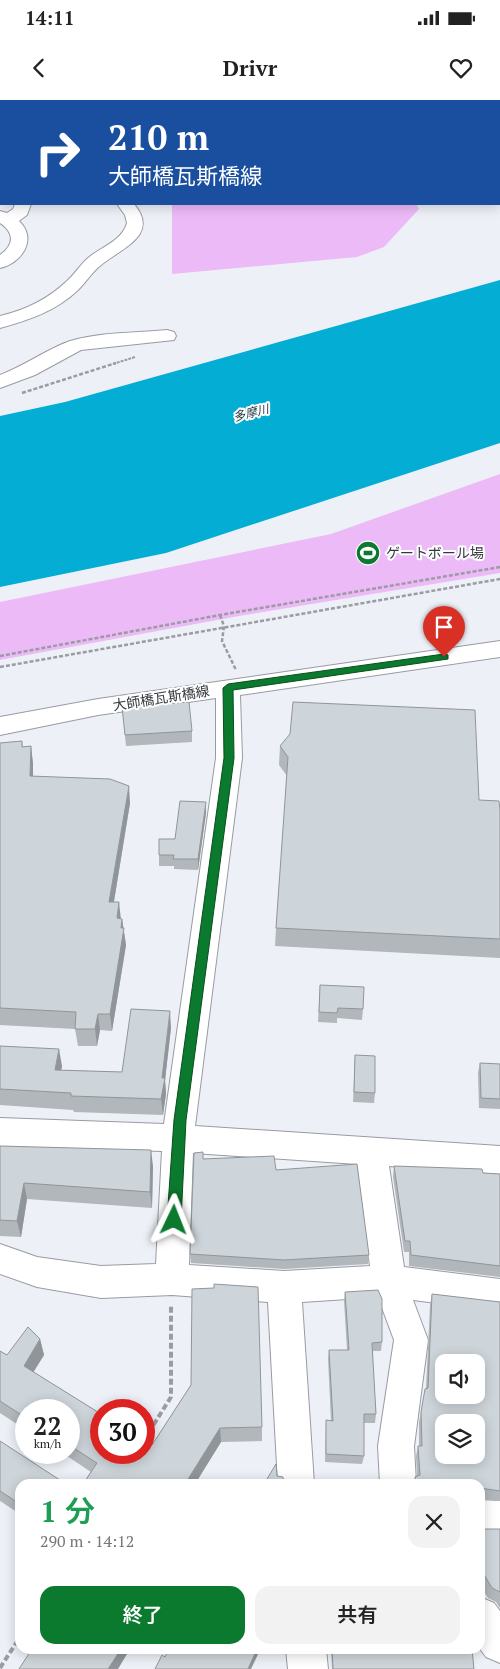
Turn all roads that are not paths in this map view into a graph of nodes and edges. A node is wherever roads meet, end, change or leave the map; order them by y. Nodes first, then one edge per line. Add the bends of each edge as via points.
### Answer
1 (23, 205) edge
2 (127, 205) edge
3 (4, 218) edge
4 (0, 263) edge
5 (0, 322) edge
6 (167, 336) dead end
7 (0, 382) edge
8 (500, 649) edge
9 (233, 681) junction
10 (0, 726) edge
11 (0, 1132) edge
12 (178, 1138) junction
13 (371, 1153) junction
14 (500, 1160) edge
15 (0, 1259) edge
16 (172, 1279) junction
17 (389, 1281) junction
18 (284, 1287) junction
19 (500, 1295) edge
20 (296, 1479) edge
21 (398, 1479) edge
22 (485, 1519) edge
23 (500, 1520) edge
24 (485, 1624) edge
25 (500, 1643) edge
26 (306, 1654) edge
27 (308, 1669) edge

1 - 3 street via 21,212
2 - 5 street via 135,220 132,233 125,240 96,260 56,301
3 - 4 street via 21,236 14,253
6 - 7 street via 75,346
8 - 9 street, 大師橋瓦斯橋線
9 - 10 street, 大師橋瓦斯橋線
9 - 12 street via 229,758
11 - 12 street
12 - 13 street
12 - 16 street
13 - 14 street
13 - 17 street
15 - 16 street via 37,1272 102,1282
16 - 18 street
17 - 18 street
17 - 19 street
17 - 21 street via 411,1340 396,1446
18 - 20 street
22 - 23 street
24 - 25 street
26 - 27 street

